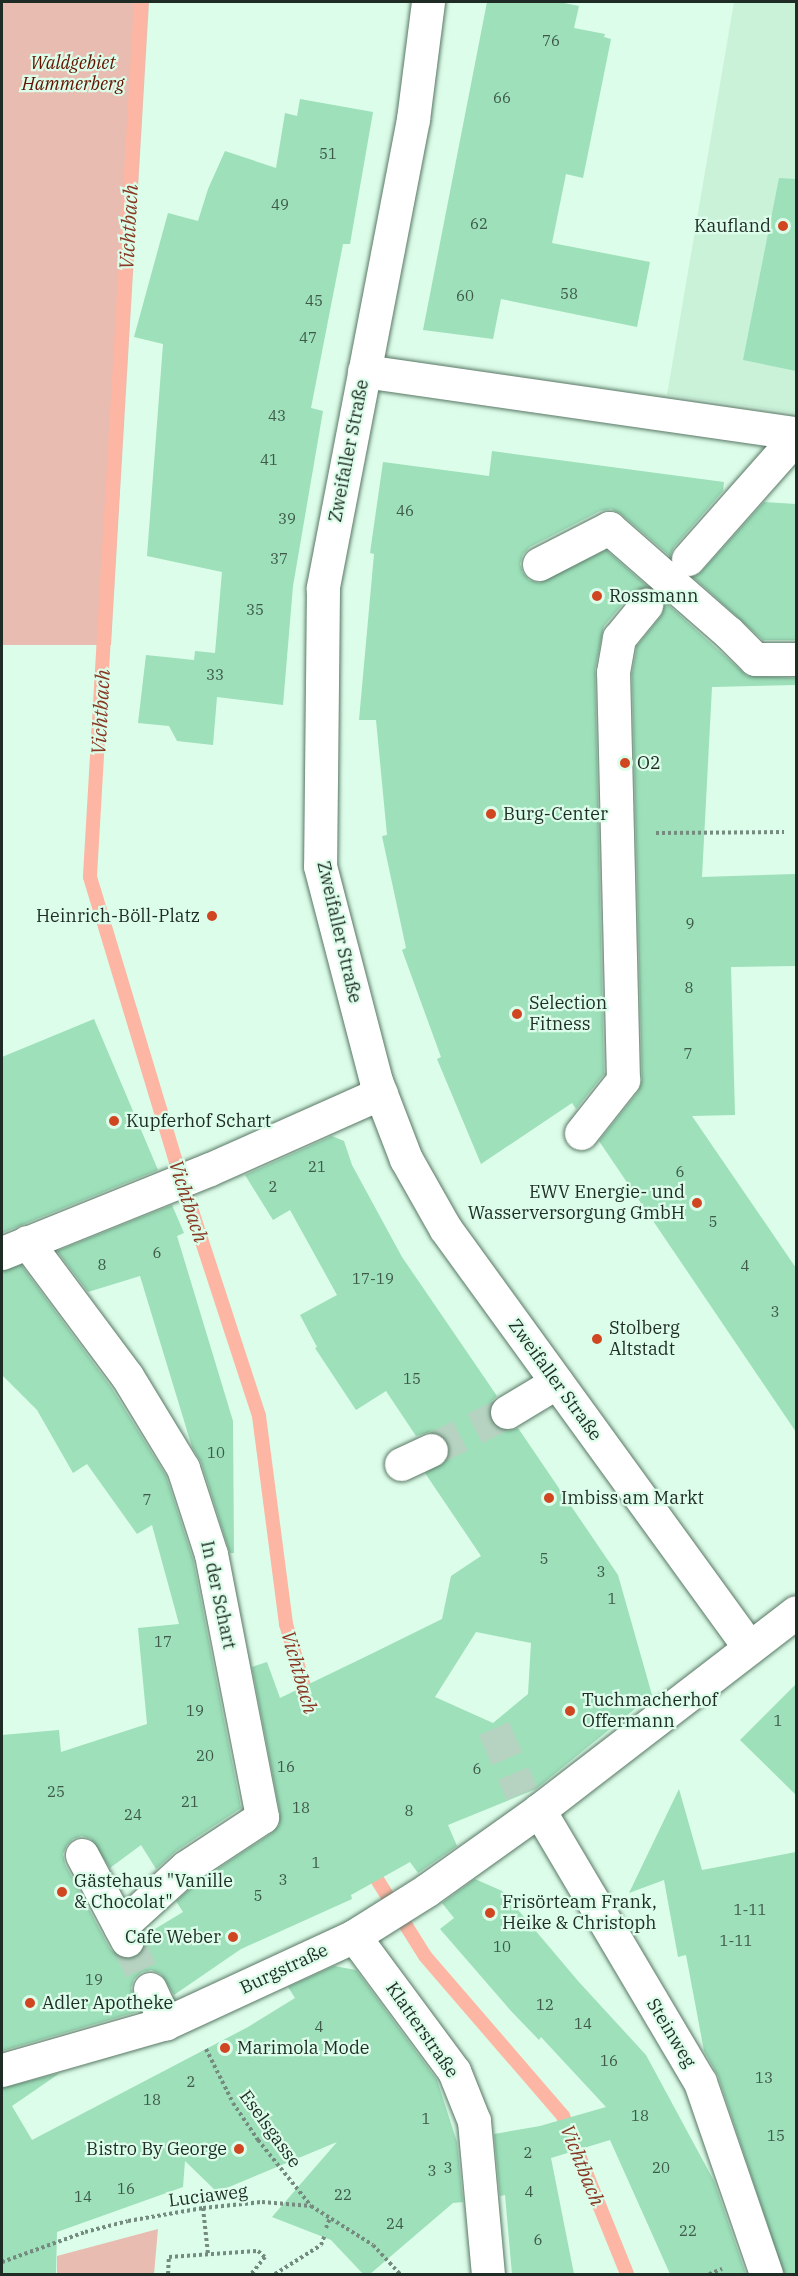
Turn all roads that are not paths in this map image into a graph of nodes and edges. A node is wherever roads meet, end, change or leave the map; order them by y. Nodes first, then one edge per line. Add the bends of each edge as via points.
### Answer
1 (428, 2) edge
2 (364, 371) junction
3 (796, 435) edge
4 (688, 560) dead end
5 (539, 564) dead end
6 (646, 604) dead end
7 (796, 659) edge
8 (381, 1094) junction
9 (581, 1133) dead end
10 (14, 1248) edge
11 (557, 1382) junction
12 (507, 1412) tunnel mouth
13 (431, 1450) tunnel mouth
14 (401, 1464) dead end
15 (796, 1612) edge
16 (749, 1647) junction
17 (531, 1806) junction
18 (82, 1855) dead end
19 (367, 1928) junction
20 (150, 1989) tunnel mouth
21 (166, 2023) junction
22 (2, 2070) edge
23 (488, 2274) edge
24 (766, 2274) edge

1 - 2 street, Zweifaller Straße via 413,119
2 - 3 street
2 - 8 street, Zweifaller Straße via 323,588 320,866
3 - 4 street
5 - 7 street via 609,528 755,660
6 - 9 street via 619,638 613,672 623,1080
8 - 10 street, In der Schart via 215,1159 158,1190
8 - 11 street, Zweifaller Straße via 406,1159 445,1228
10 - 18 street, In der Schart via 127,1376 183,1468 211,1554 262,1817 186,1867 124,1934
11 - 12 street
11 - 16 street, Zweifaller Straße
13 - 14 street
15 - 16 street, Burgstraße
16 - 17 street, Burgstraße
17 - 19 street, Burgstraße via 427,1890
17 - 24 street, Steinweg via 700,2082
19 - 21 street, Burgstraße
19 - 23 street, Klatterstraße via 454,2071 474,2121
20 - 21 street
21 - 22 street, Burgstraße

